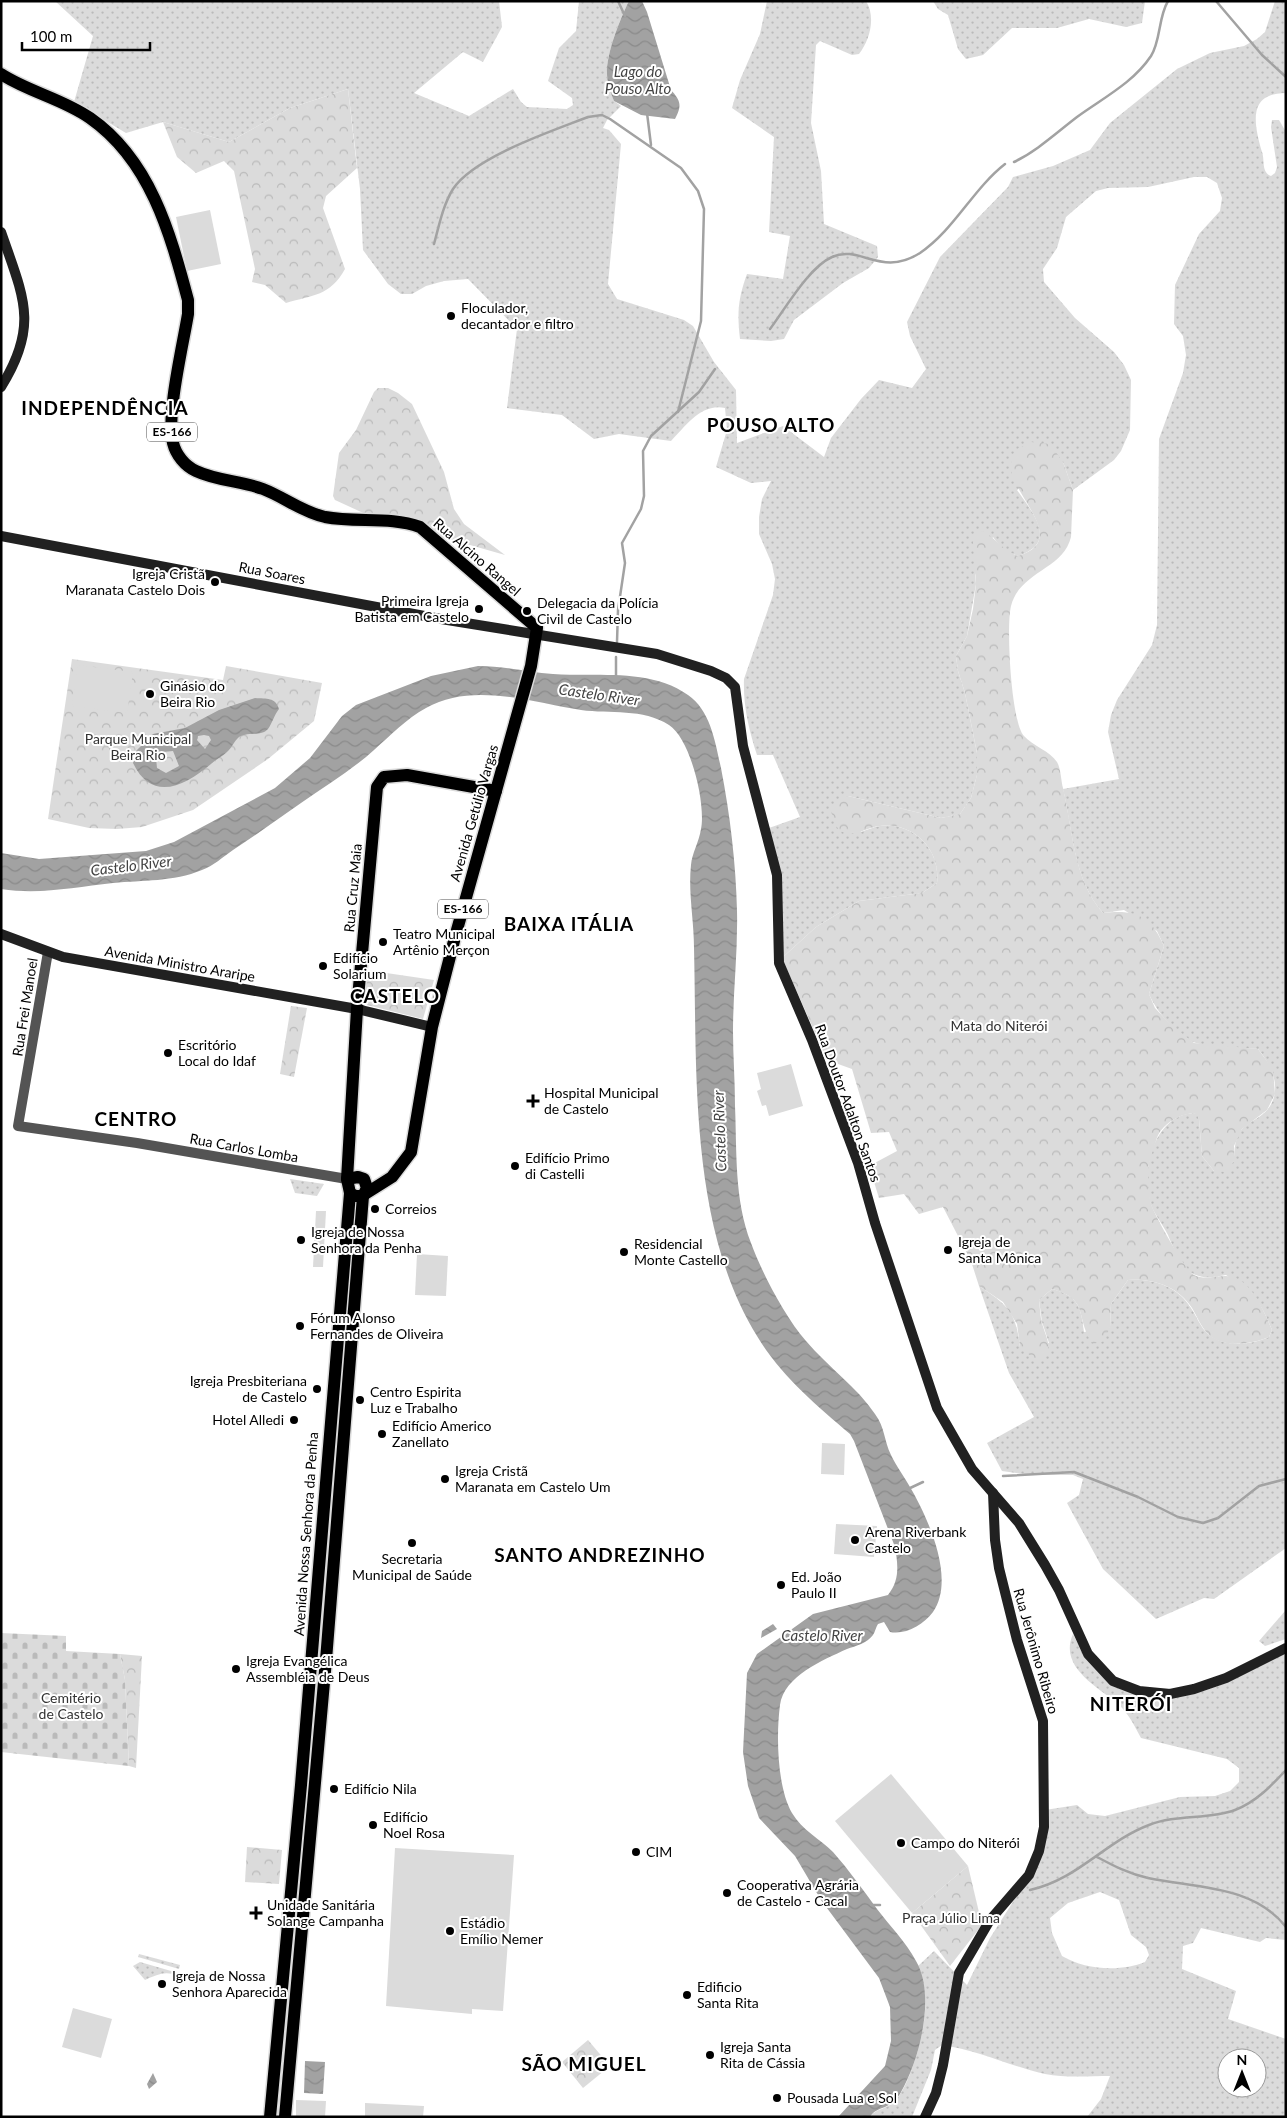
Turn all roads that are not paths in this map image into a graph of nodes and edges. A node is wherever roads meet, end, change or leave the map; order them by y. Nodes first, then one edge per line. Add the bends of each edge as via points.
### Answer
1 (1, 74) edge
2 (1, 232) edge
3 (1, 387) edge
4 (1, 536) edge
5 (537, 636) junction
6 (496, 791) junction
7 (1, 934) edge
8 (48, 952) junction
9 (358, 1009) junction
10 (432, 1027) junction
11 (18, 1126) joint
12 (347, 1179) junction
13 (350, 1193) junction
14 (364, 1195) junction
15 (342, 1276) junction
16 (357, 1278) junction
17 (993, 1493) junction
18 (1286, 1648) edge
19 (270, 2117) edge
20 (285, 2117) edge
21 (925, 2117) edge

1 - 5 main road, Rua Alcino Rangel / ES-166 via 19,86 74,109 108,133 138,167 159,206 188,300 171,425 173,444 185,464 197,472 264,489 324,517 396,521 420,527 537,628
2 - 3 main road via 18,279 26,319 18,356
4 - 5 main road, Rua Soares
5 - 6 main road, Avenida Getúlio Vargas / ES-166
5 - 17 main road, Rua Doutor Adalton Santos via 657,654 711,670 735,687 743,746 776,875 779,963 858,1163 937,1408 972,1469
6 - 9 main road, Rua Cruz Maia via 407,775 388,776 381,780 376,795
6 - 10 main road, Avenida Getúlio Vargas / ES-166
7 - 8 main road, Avenida Ministro Araripe
8 - 9 main road, Avenida Ministro Araripe via 63,958
8 - 11 street, Rua Frei Manoel
9 - 10 main road, Avenida Ministro Araripe
9 - 12 main road, Rua Cruz Maia
10 - 14 main road, ES-166 via 411,1152 392,1177
11 - 12 street, Rua Carlos Lomba
12 - 13 main road
12 - 14 main road via 364,1179 367,1185
13 - 14 main road
13 - 15 main road, Avenida Nossa Senhora da Penha
14 - 16 main road, Avenida Nossa Senhora da Penha
15 - 16 main road
15 - 19 main road, Avenida Nossa Senhora da Penha via 302,1775
16 - 20 main road, Avenida Nossa Senhora da Penha
17 - 18 main road, Rua Doutor Adalton Santos via 1019,1523 1045,1565 1088,1654 1113,1681 1155,1693 1188,1690 1226,1678
17 - 21 main road, Rua Jerônimo Ribeiro via 999,1568 1042,1721 1043,1838 1030,1876 990,1920 959,1973 943,2065 936,2093

